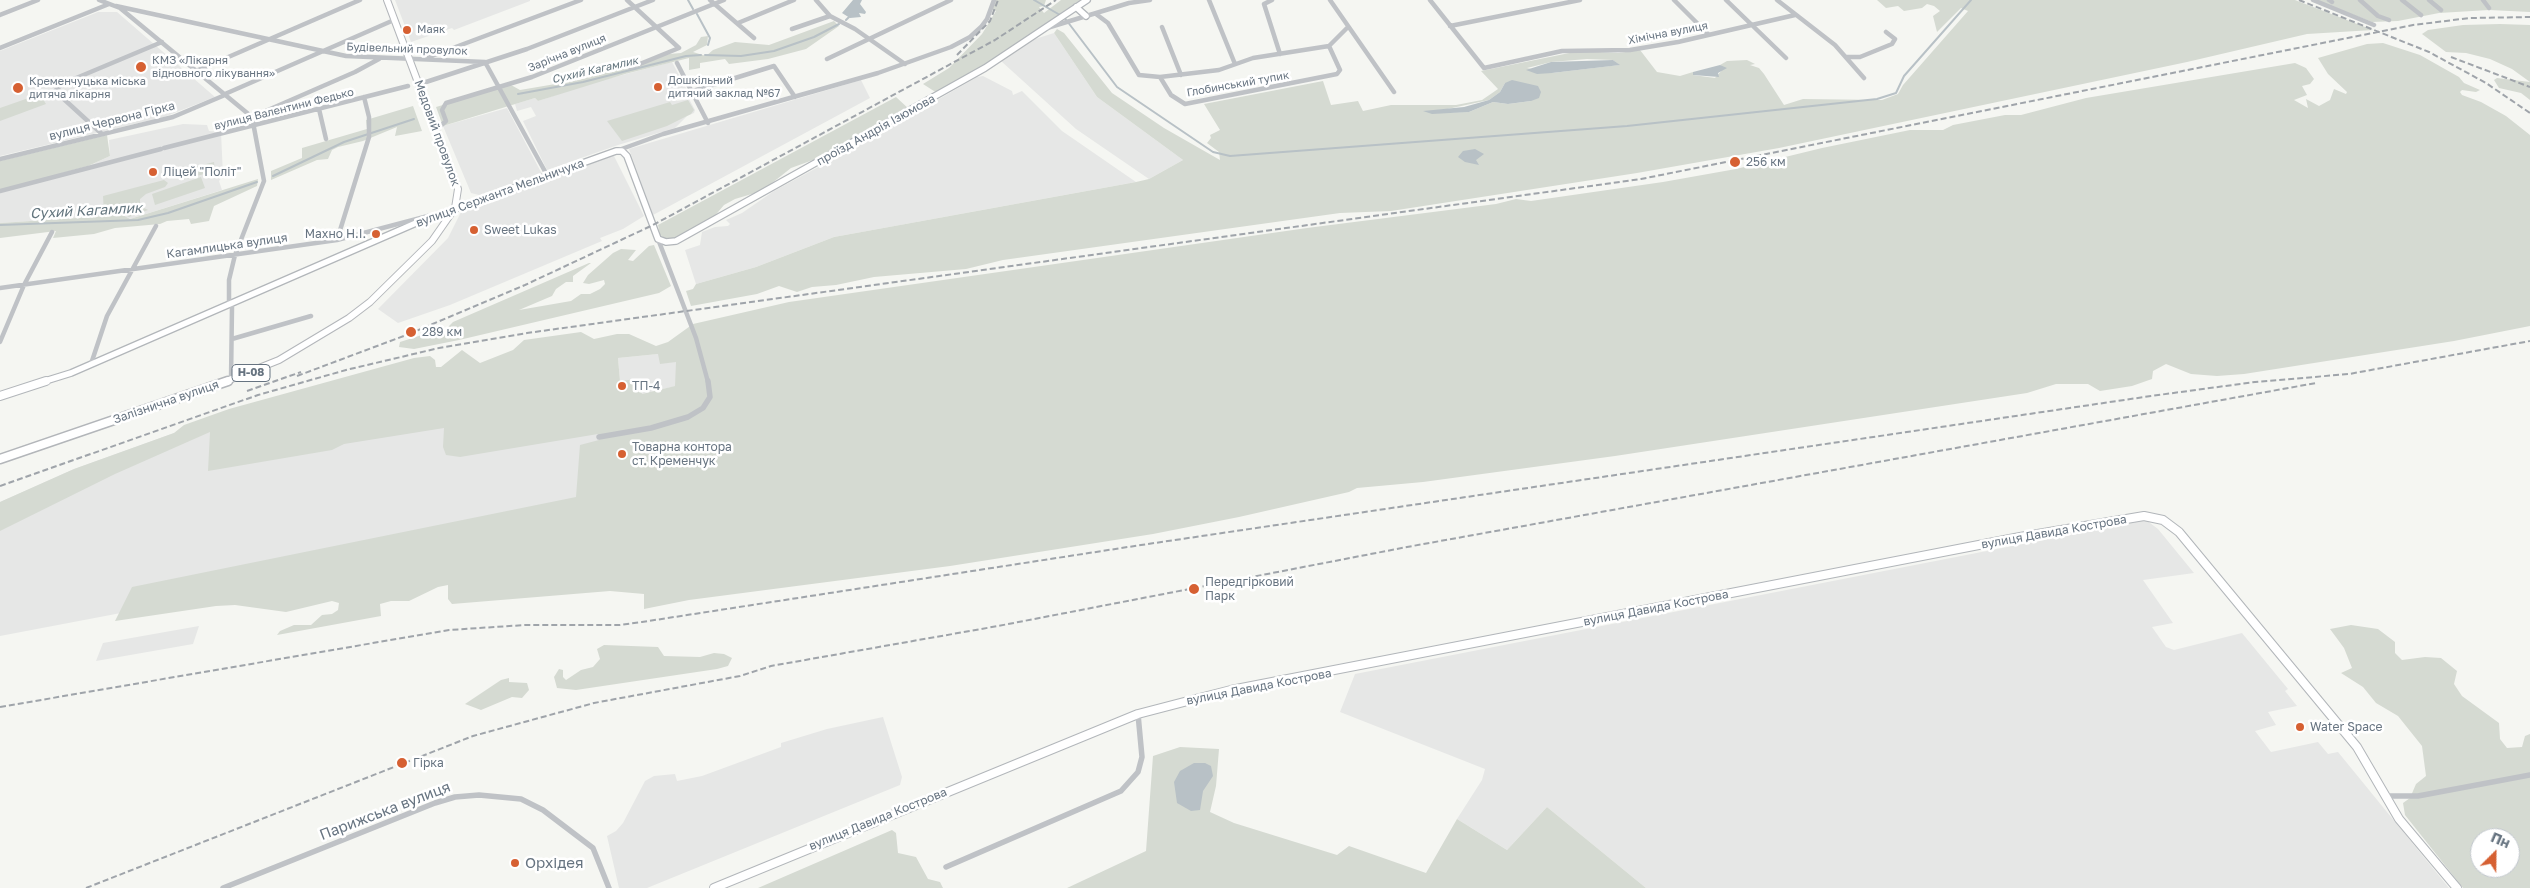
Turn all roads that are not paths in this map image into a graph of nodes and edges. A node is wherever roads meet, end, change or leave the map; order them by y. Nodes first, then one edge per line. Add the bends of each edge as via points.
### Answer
1 (36, 0) edge
2 (99, 0) edge
3 (105, 0) edge
4 (360, 0) edge
5 (387, 0) edge
6 (581, 0) edge
7 (627, 0) edge
8 (653, 0) edge
9 (710, 0) edge
10 (724, 0) edge
11 (794, 0) edge
12 (816, 0) edge
13 (951, 0) edge
14 (994, 0) edge
15 (1087, 0) edge
16 (1150, 0) edge
17 (1209, 0) edge
18 (1272, 0) edge
19 (1330, 0) edge
20 (1430, 0) edge
21 (1580, 0) edge
22 (1674, 0) edge
23 (1726, 0) edge
24 (1777, 0) edge
25 (2313, 0) edge
26 (2360, 0) edge
27 (2402, 0) edge
28 (2429, 0) edge
29 (2483, 0) edge
30 (1562, 2) edge
31 (109, 4) junction
32 (714, 4) junction
33 (116, 6) junction
34 (1076, 6) junction
35 (635, 7) junction
36 (2489, 8) dead end
37 (2441, 10) dead end
38 (1096, 14) junction
39 (0, 15) edge
40 (1795, 15) junction
41 (2422, 15) dead end
42 (830, 16) junction
43 (1086, 16) junction
44 (394, 20) junction
45 (2389, 20) dead end
46 (738, 24) junction
47 (1752, 25) junction
48 (2374, 25) dead end
49 (1450, 26) junction
50 (657, 27) junction
51 (1162, 27) dead end
52 (792, 28) dead end
53 (1348, 28) junction
54 (1039, 31) junction
55 (1886, 32) dead end
56 (1708, 34) junction
57 (754, 38) dead end
58 (267, 40) junction
59 (870, 40) junction
60 (162, 42) junction
61 (1328, 46) junction
62 (0, 48) edge
63 (321, 52) junction
64 (1280, 54) junction
65 (1846, 57) junction
66 (381, 58) junction
67 (409, 58) junction
68 (427, 58) junction
69 (1786, 58) dead end
70 (826, 60) dead end
71 (677, 63) dead end
72 (486, 64) junction
73 (905, 64) junction
74 (1234, 64) junction
75 (630, 68) dead end
76 (196, 71) junction
77 (1181, 75) junction
78 (1160, 77) junction
79 (1864, 78) dead end
80 (426, 82) dead end
81 (408, 86) dead end
82 (499, 86) junction
83 (693, 91) junction
84 (1394, 92) dead end
85 (225, 94) junction
86 (364, 97) junction
87 (795, 98) junction
88 (319, 109) junction
89 (252, 117) junction
90 (708, 122) junction
91 (254, 125) junction
92 (436, 130) junction
93 (102, 134) junction
94 (326, 139) dead end
95 (616, 151) junction
96 (0, 159) edge
97 (547, 175) junction
98 (0, 191) edge
99 (455, 208) junction
100 (156, 226) dead end
101 (52, 232) dead end
102 (658, 239) junction
103 (337, 240) junction
104 (234, 255) junction
105 (132, 269) junction
106 (24, 285) junction
107 (0, 288) edge
108 (229, 303) junction
109 (311, 316) dead end
110 (232, 339) junction
111 (0, 342) edge
112 (91, 364) junction
113 (231, 380) junction
114 (0, 396) edge
115 (599, 437) dead end
116 (0, 459) edge
117 (1138, 714) junction
118 (2530, 775) edge
119 (2386, 796) junction
120 (946, 867) dead end
121 (223, 888) edge
122 (609, 888) edge
123 (714, 888) edge
124 (2457, 888) edge

1 - 39 street
2 - 31 street, Будівельний провулок
3 - 31 street
4 - 58 street
5 - 44 main road, Медовий провулок
6 - 68 street
7 - 35 street
8 - 35 street
9 - 32 street
10 - 32 street, Зарічна вулиця
11 - 46 street
12 - 42 street
13 - 59 street
14 - 73 street, вулиця Сержанта Мельничука via 988,19 970,37
15 - 34 street, проїзд Андрія Ізюмова
16 - 38 street
17 - 74 street
18 - 64 street via 1264,4
19 - 53 street
20 - 49 street
21 - 30 street
22 - 56 street
23 - 47 street
24 - 40 street
25 - 48 street
26 - 45 street via 2378,16
27 - 41 street
28 - 37 street
29 - 36 street
30 - 49 street
31 - 33 street, Будівельний провулок
31 - 62 street
32 - 46 street
32 - 50 street, Зарічна вулиця
33 - 58 street, Будівельний провулок
33 - 60 street
34 - 43 street
34 - 54 street, проїзд Андрія Ізюмова
35 - 50 street
35 - 72 street
38 - 43 street
38 - 78 street via 1108,23 1139,75
40 - 47 street, Хімічна вулиця
40 - 65 street
42 - 52 street
42 - 59 street
43 - 54 street
44 - 63 street, вулиця Червона Гірка
44 - 67 main road, Медовий провулок
46 - 57 street
47 - 56 street, Хімічна вулиця
47 - 69 street
49 - 56 street, Хімічна вулиця via 1484,68 1562,51 1630,50
50 - 75 street via 679,48
50 - 82 street, Зарічна вулиця via 532,77
51 - 77 street
53 - 61 street
53 - 84 street
54 - 102 street, проїзд Андрія Ізюмова via 979,72 688,235 676,241
55 - 65 street via 1895,39 1892,44 1860,57
58 - 63 street, Будівельний провулок
58 - 76 street
59 - 70 street
59 - 73 street
60 - 76 street
60 - 93 street via 62,84 54,91
61 - 64 street
61 - 78 street, Глобинський тупик via 1338,64 1340,72 1337,74 1190,104 1182,103 1171,95
63 - 66 street, Будівельний провулок
63 - 85 street, вулиця Червона Гірка
64 - 74 street
65 - 79 street
66 - 67 street, Будівельний провулок
66 - 89 street
67 - 68 street, Будівельний провулок
67 - 92 main road, Медовий провулок
68 - 72 street, Будівельний провулок
71 - 83 street
72 - 80 street
72 - 82 street
73 - 87 street, вулиця Сержанта Мельничука
74 - 77 street via 1219,70
76 - 85 street
77 - 78 street
81 - 86 street, вулиця Валентини Федько
82 - 92 street, Зарічна вулиця via 444,104 442,110 446,121
82 - 97 street
83 - 87 street via 774,66
83 - 90 street
85 - 89 street
85 - 93 street, вулиця Червона Гірка via 173,117
86 - 88 street, вулиця Валентини Федько
86 - 103 street via 369,137
87 - 90 street, вулиця Сержанта Мельничука
88 - 91 street, вулиця Валентини Федько
88 - 94 street
89 - 91 street
90 - 95 street, вулиця Сержанта Мельничука
91 - 98 street, вулиця Валентини Федько
91 - 104 street via 264,181
92 - 99 main road, Медовий провулок via 458,189
93 - 96 street, вулиця Червона Гірка
95 - 97 street, вулиця Сержанта Мельничука
95 - 102 street via 627,156
97 - 99 street, вулиця Сержанта Мельничука
99 - 103 street, Кагамлицька вулиця
99 - 108 street, вулиця Сержанта Мельничука
99 - 113 main road, Залізнична вулиця / Н-08 via 418,256 370,302 279,360
100 - 105 street
101 - 106 street
102 - 115 street via 696,338 710,397 703,408 688,418
103 - 104 street, Кагамлицька вулиця
104 - 105 street, Кагамлицька вулиця
104 - 108 street
105 - 106 street, Кагамлицька вулиця
105 - 112 street via 107,316
106 - 107 street, Кагамлицька вулиця
106 - 111 street
108 - 110 street via 232,307
108 - 112 street, вулиця Сержанта Мельничука
109 - 110 street
110 - 113 street
112 - 114 street, вулиця Сержанта Мельничука
113 - 116 main road, Залізнична вулиця / Н-08
117 - 119 street, вулиця Давида Кострова via 1231,690 2020,537 2144,516 2163,520 2179,532 2357,747
117 - 120 street via 1142,757 1138,772 1121,791
117 - 123 street, вулиця Давида Кострова
118 - 119 street via 2418,796
119 - 124 street, вулиця Давида Кострова via 2408,830
121 - 122 street, Парижська вулиця via 440,802 479,795 521,799 543,810 594,848

